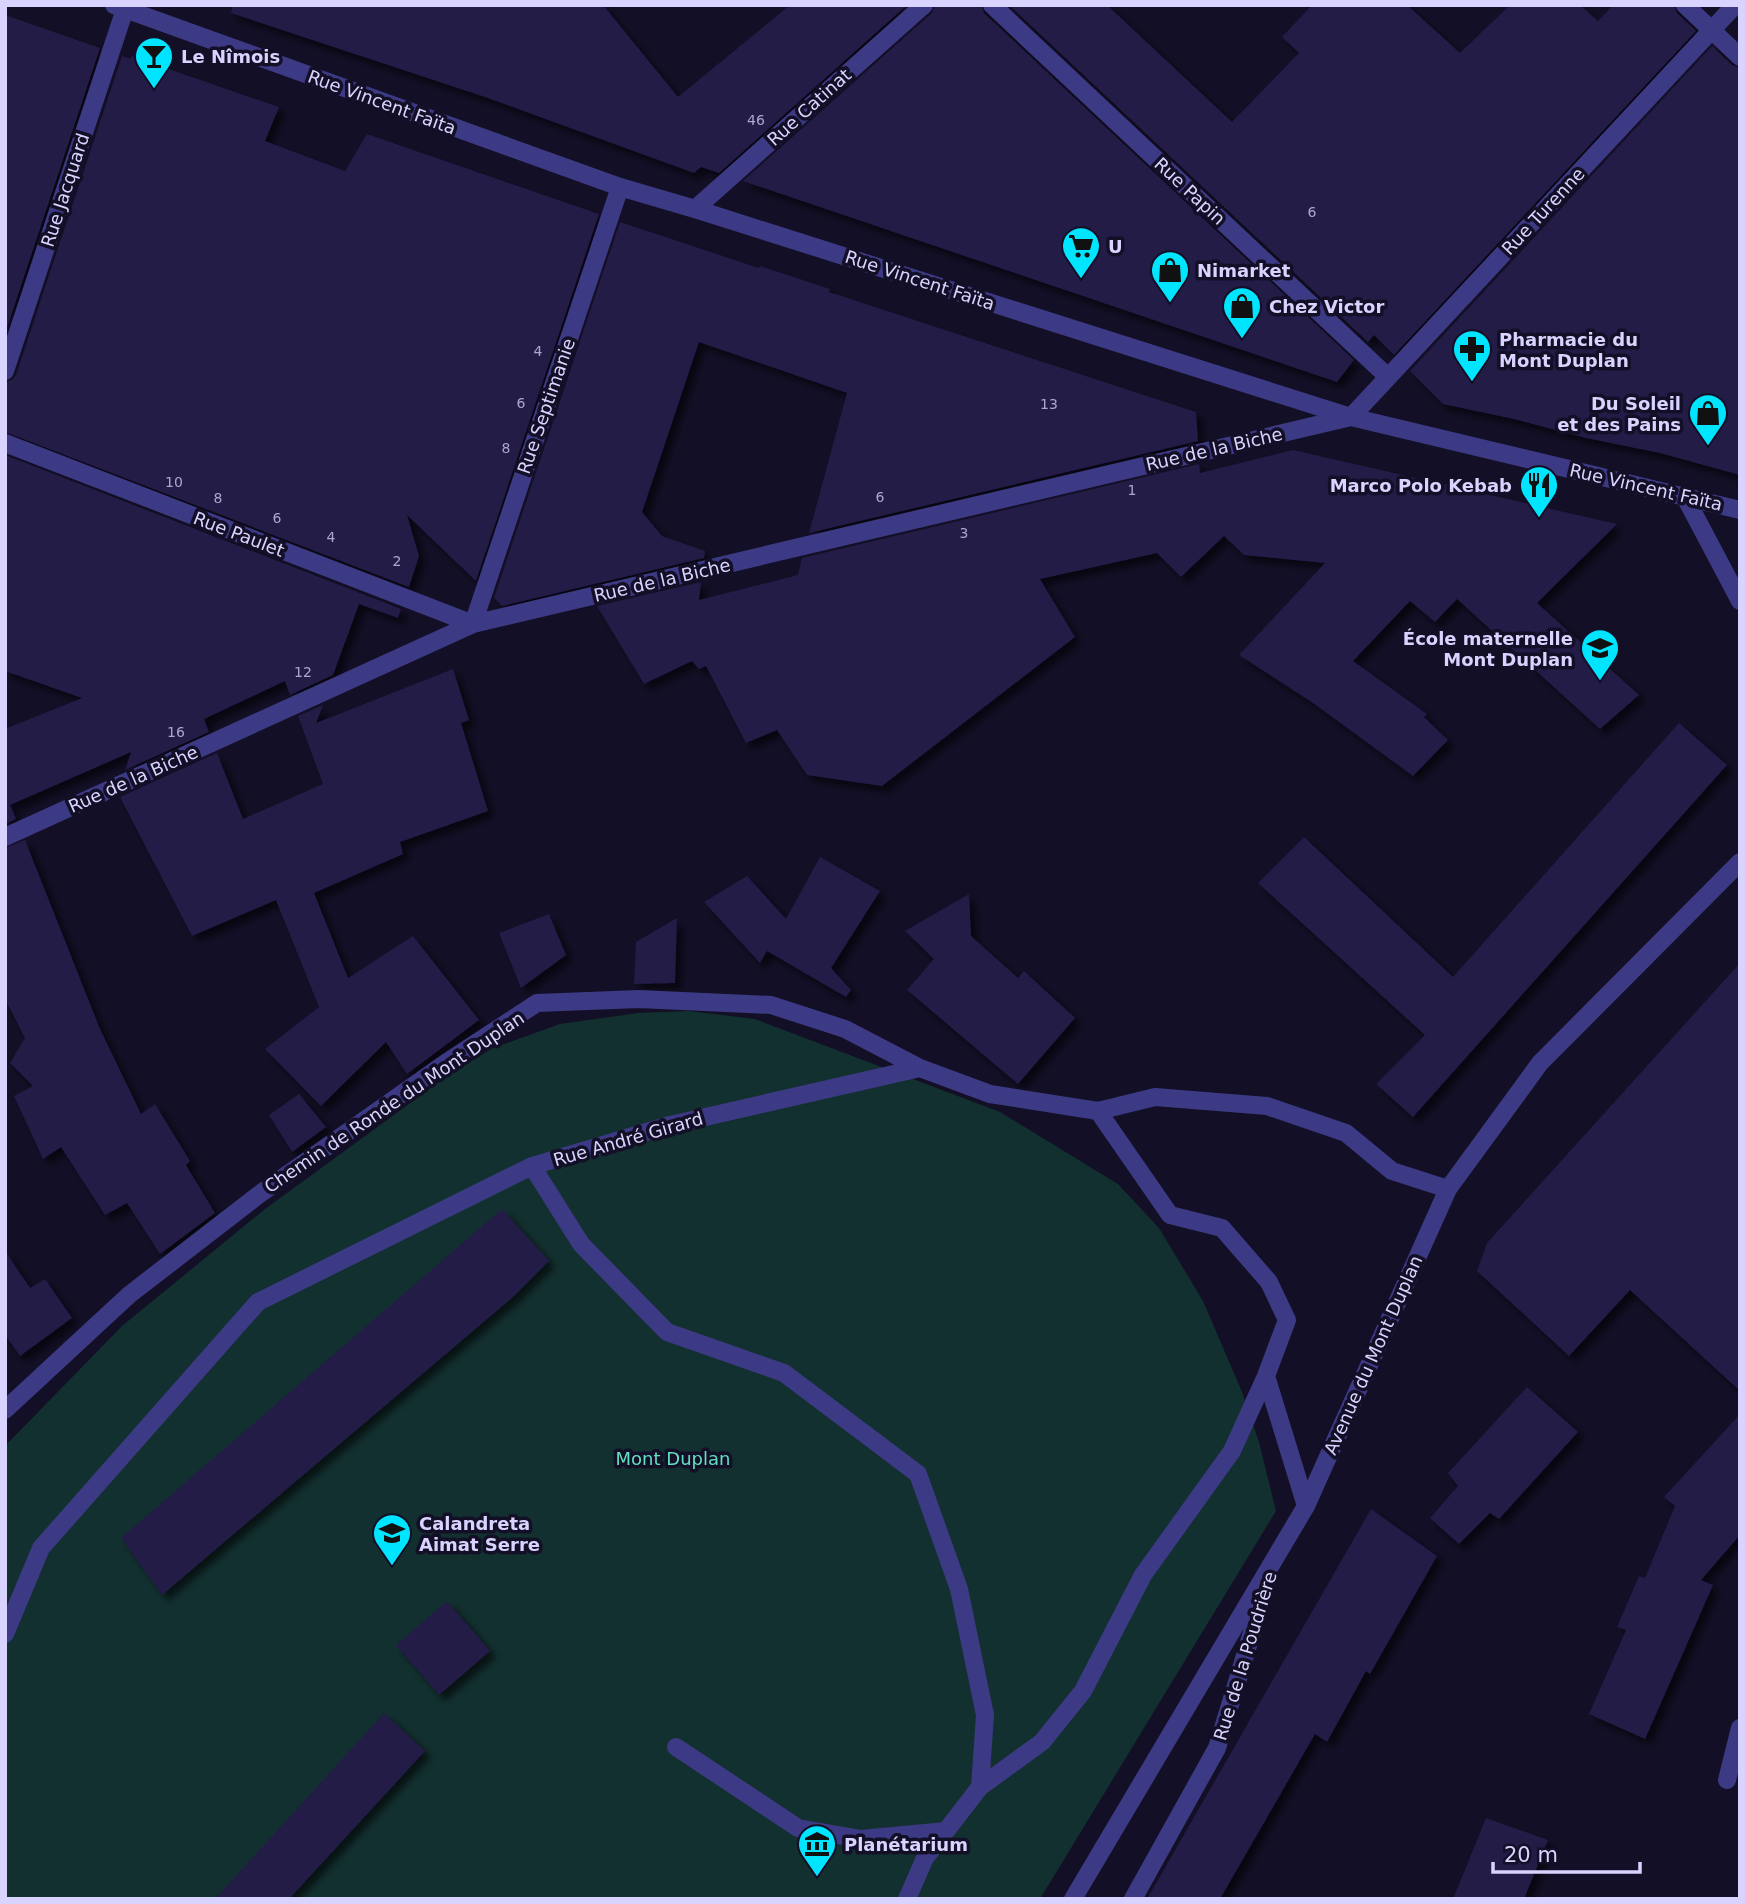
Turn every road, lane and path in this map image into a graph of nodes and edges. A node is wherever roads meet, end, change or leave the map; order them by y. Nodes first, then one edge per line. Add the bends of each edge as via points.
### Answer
1 (923, 5) edge
2 (992, 5) edge
3 (1685, 5) edge
4 (1735, 5) edge
5 (119, 7) edge
6 (1712, 30) junction
7 (1740, 57) edge
8 (620, 187) junction
9 (695, 209) junction
10 (5, 371) edge
11 (1388, 377) junction
12 (1350, 417) junction
13 (5, 443) edge
14 (1685, 496) junction
15 (1740, 510) edge
16 (1740, 601) edge
17 (473, 624) junction
18 (5, 837) edge
19 (1740, 862) edge
20 (920, 1068) junction
21 (1098, 1111) junction
22 (532, 1166) junction
23 (1448, 1189) junction
24 (1266, 1376) junction
25 (5, 1410) edge
26 (1306, 1506) junction
27 (1274, 1559) junction
28 (5, 1634) edge
29 (1740, 1728) edge
30 (676, 1747) dead end
31 (1727, 1780) dead end
32 (980, 1787) junction
33 (946, 1831) junction
34 (907, 1899) edge
35 (1073, 1899) edge
36 (1133, 1899) edge

1 - 9 street, Rue Catinat
2 - 11 street, Rue Papin
3 - 6 street
4 - 6 street, Rue Turenne
5 - 8 street, Rue Vincent Faïta
5 - 10 street, Rue Jacquard
6 - 7 street
6 - 11 street, Rue Turenne
8 - 9 street, Rue Vincent Faïta
8 - 17 street, Rue Septimanie
9 - 12 street, Rue Vincent Faïta
11 - 12 street, Rue Turenne
12 - 14 street, Rue Vincent Faïta
12 - 17 street, Rue de la Biche
13 - 17 street, Rue Paulet
14 - 15 street, Rue Vincent Faïta
14 - 16 street
17 - 18 street, Rue de la Biche
19 - 23 street, Avenue du Mont Duplan via 1539,1063
20 - 21 street, Chemin de Ronde du Mont Duplan via 990,1094
20 - 22 street, Rue André Girard via 666,1126
20 - 25 street, Chemin de Ronde du Mont Duplan via 845,1029 771,1005 639,999 537,1003 257,1196 128,1295
21 - 23 street, Chemin de Ronde du Mont Duplan via 1155,1097 1267,1106 1346,1133 1392,1171
21 - 24 street via 1170,1215 1222,1228 1269,1282 1287,1320
22 - 28 street via 258,1301 41,1548
22 - 32 street, Rue André Girard via 581,1244 667,1332 784,1373 918,1474 959,1589 985,1715
23 - 26 street, Avenue du Mont Duplan
24 - 26 street
24 - 32 street via 1231,1451 1143,1575 1083,1692 1042,1742
26 - 27 street, Avenue du Mont Duplan
27 - 35 street, Avenue du Mont Duplan
27 - 36 street, Rue de la Poudrière via 1217,1748
29 - 31 street
30 - 33 street via 798,1828 861,1839
32 - 33 street
33 - 34 street via 925,1858

